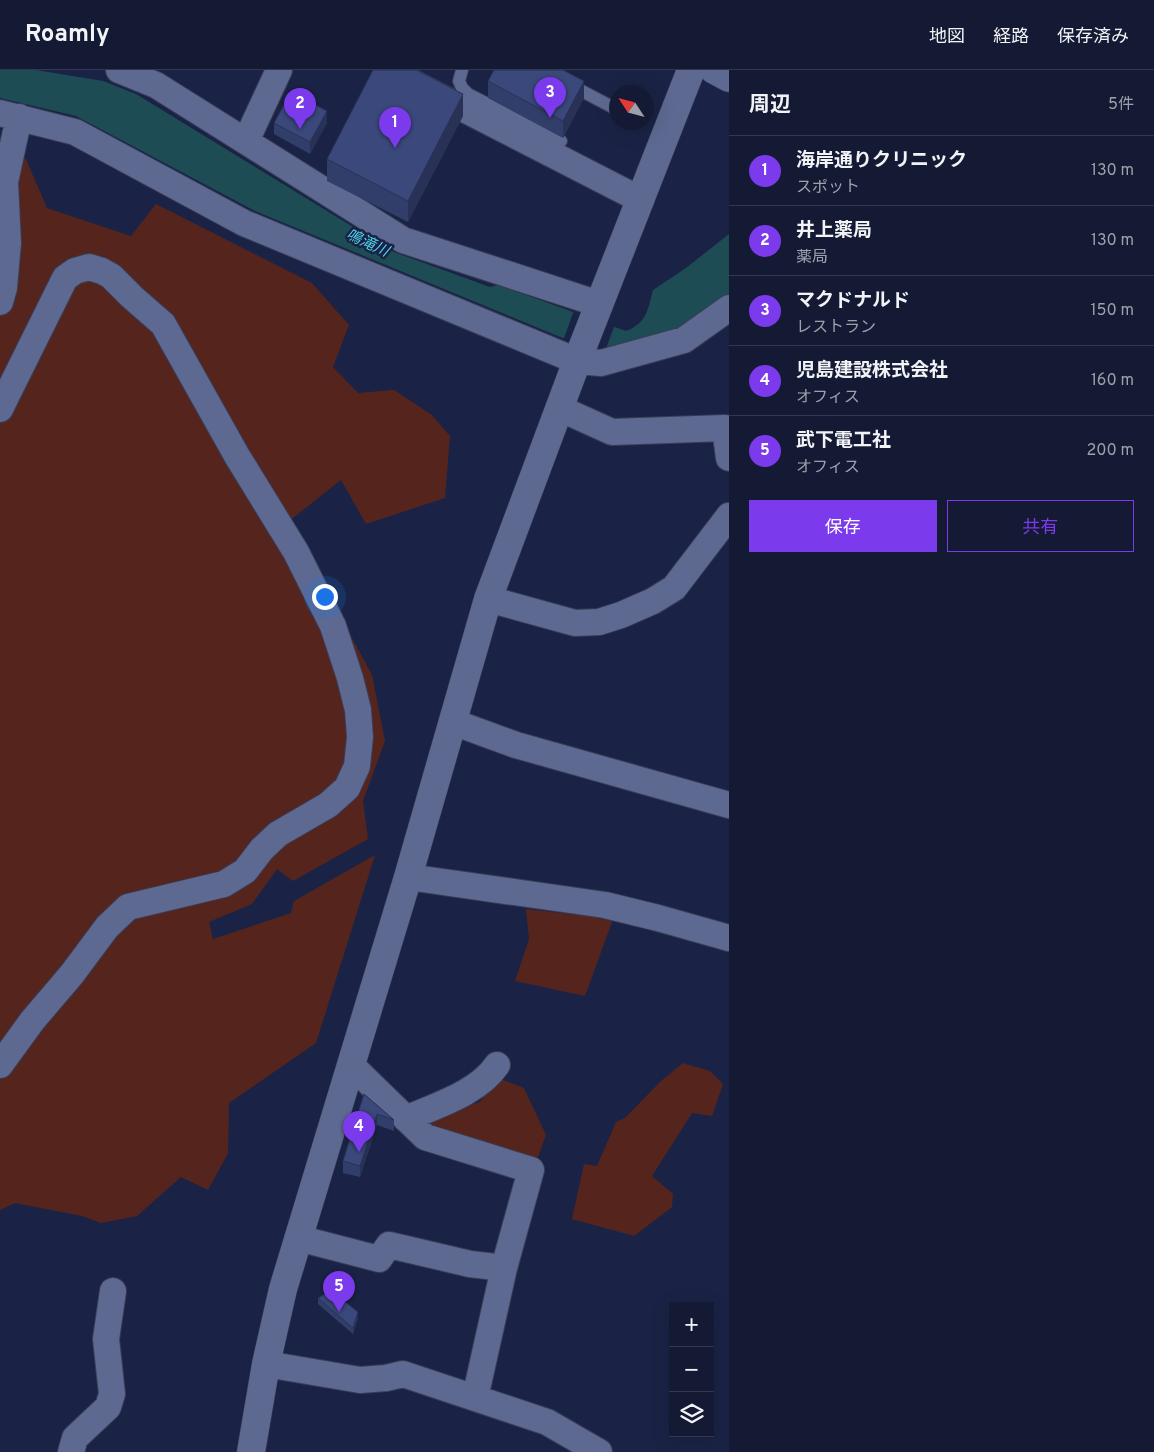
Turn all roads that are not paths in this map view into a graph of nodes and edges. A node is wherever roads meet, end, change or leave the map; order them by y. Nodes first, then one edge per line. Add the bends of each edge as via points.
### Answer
1 (119, 70) edge
2 (278, 70) edge
3 (388, 70) edge
4 (462, 70) edge
5 (542, 70) edge
6 (691, 70) edge
7 (714, 70) edge
8 (729, 78) edge
9 (609, 104) edge
10 (9, 115) edge
11 (246, 141) junction
12 (561, 141) dead end
13 (641, 200) junction
14 (0, 302) edge
15 (729, 308) edge
16 (597, 309) junction
17 (579, 355) junction
18 (0, 408) edge
19 (559, 408) junction
20 (729, 458) edge
21 (725, 531) edge
22 (488, 599) junction
23 (453, 722) junction
24 (729, 805) edge
25 (408, 877) junction
26 (729, 938) edge
27 (0, 1065) edge
28 (497, 1065) dead end
29 (351, 1066) junction
30 (406, 1119) junction
31 (298, 1238) junction
32 (504, 1268) junction
33 (113, 1291) dead end
34 (266, 1364) junction
35 (475, 1398) junction
36 (71, 1452) edge
37 (251, 1452) edge
38 (599, 1452) edge

1 - 11 street via 156,85
2 - 11 street
3 - 13 street
4 - 12 lane via 459,80 468,94
5 - 9 lane
6 - 13 street
7 - 8 street
10 - 14 street via 4,182 8,243
10 - 17 street via 75,132 244,223
11 - 16 street via 403,240
13 - 16 street
15 - 17 street via 684,340 601,363
16 - 17 street
17 - 19 street
18 - 27 street via 65,278 89,267 111,276 163,324 237,456 296,552 334,626 358,710 360,737 357,766 346,788 328,805 278,834 245,871 224,884 128,907 107,928
19 - 20 street via 612,432 725,428
19 - 22 street
21 - 22 street via 674,588 653,601 599,622 575,623
22 - 23 street
23 - 24 street via 516,745
23 - 25 street
25 - 26 street via 605,906
25 - 29 street
28 - 30 street via 474,1088
29 - 30 street
29 - 31 street
30 - 32 street via 425,1137 531,1170
31 - 32 street via 379,1259 389,1244 470,1264
31 - 34 street
32 - 35 street
33 - 36 street via 106,1339 112,1394 108,1407 75,1438
34 - 35 street via 360,1380 403,1374
34 - 37 street
35 - 38 street via 547,1422

